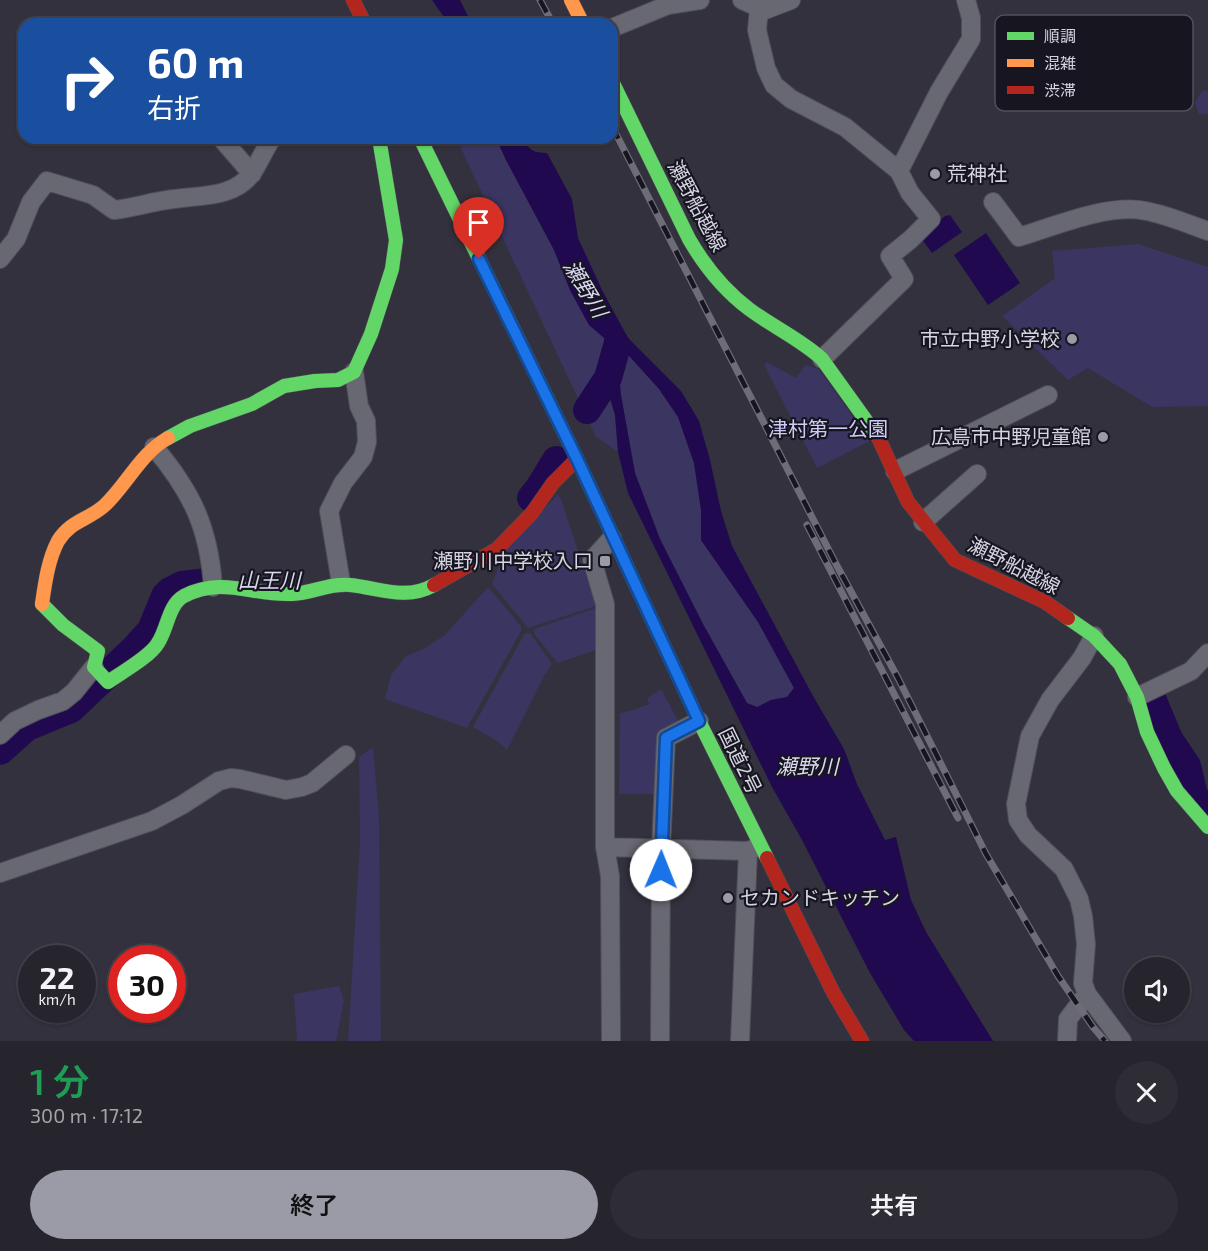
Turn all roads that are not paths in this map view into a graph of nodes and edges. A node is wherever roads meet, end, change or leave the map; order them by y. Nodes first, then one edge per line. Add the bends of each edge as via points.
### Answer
1 (353, 0) edge
2 (571, 0) edge
3 (742, 0) edge
4 (791, 0) edge
5 (966, 0) edge
6 (693, 1) edge
7 (759, 9) junction
8 (362, 18) edge
9 (580, 18) edge
10 (618, 26) edge
11 (618, 93) edge
12 (226, 144) edge
13 (268, 144) edge
14 (380, 144) edge
15 (423, 144) edge
16 (899, 171) junction
17 (252, 174) junction
18 (993, 202) dead end
19 (1208, 231) edge
20 (0, 259) edge
21 (822, 359) junction
22 (354, 372) junction
23 (1048, 395) dead end
24 (154, 447) junction
25 (577, 459) junction
26 (895, 471) junction
27 (977, 474) dead end
28 (923, 522) junction
29 (612, 538) junction
30 (340, 579) junction
31 (213, 583) junction
32 (1094, 636) junction
33 (1208, 653) edge
34 (94, 667) junction
35 (1137, 697) junction
36 (699, 721) junction
37 (0, 735) edge
38 (346, 755) dead end
39 (1208, 827) edge
40 (605, 847) junction
41 (661, 848) junction
42 (754, 848) junction
43 (0, 873) edge
44 (1087, 994) junction
45 (611, 1041) edge
46 (660, 1041) edge
47 (740, 1041) edge
48 (862, 1041) edge
49 (1067, 1041) edge
50 (1122, 1041) edge

1 - 8 main road
2 - 9 main road
3 - 7 street
4 - 7 street
5 - 16 street via 971,39
6 - 10 street via 668,5
7 - 16 street via 758,30 774,85 791,99 845,127
11 - 21 main road, 瀬野船越線 via 704,264 748,308
12 - 17 street
13 - 17 street
14 - 22 main road via 396,240 392,269
15 - 25 main road, 国道2号
16 - 21 street via 910,193 931,219 890,256 904,279
17 - 20 street via 217,195 114,210 93,195 47,181 31,202 16,239
18 - 19 street via 1019,237 1126,210 1144,210
21 - 26 main road, 瀬野船越線 via 882,443
22 - 24 main road via 338,380 284,386 252,404 190,426
22 - 30 street via 367,442 363,458 343,483 329,511
23 - 26 street
24 - 31 street via 176,473 198,515 208,541
24 - 34 main road via 106,504 64,533 45,577 42,604 98,651
25 - 29 main road, 国道2号
25 - 30 main road via 497,549 427,589 399,593
26 - 28 main road, 瀬野船越線 via 908,502
27 - 28 street
28 - 32 main road, 瀬野船越線 via 955,560 1045,602
29 - 36 main road, 国道2号
29 - 40 street via 592,560 605,604
30 - 31 main road via 293,594
31 - 34 main road via 176,603 151,651 107,681
32 - 35 main road, 瀬野船越線 via 1120,664
32 - 44 street via 1083,658 1050,699 1030,736 1016,804 1018,820 1028,836 1064,869 1079,899 1085,928 1083,983
33 - 35 street via 1191,671
34 - 37 street via 74,693 15,721
35 - 39 main road, 瀬野船越線 via 1147,732 1164,768 1177,791
36 - 41 street via 666,738
36 - 42 main road, 国道2号
38 - 43 street via 302,787 286,790 240,779 219,781 152,821
40 - 41 street
40 - 45 street via 610,876
41 - 42 street
41 - 46 street
42 - 47 street
42 - 48 main road, 国道2号
44 - 49 street via 1068,1019
44 - 50 street

